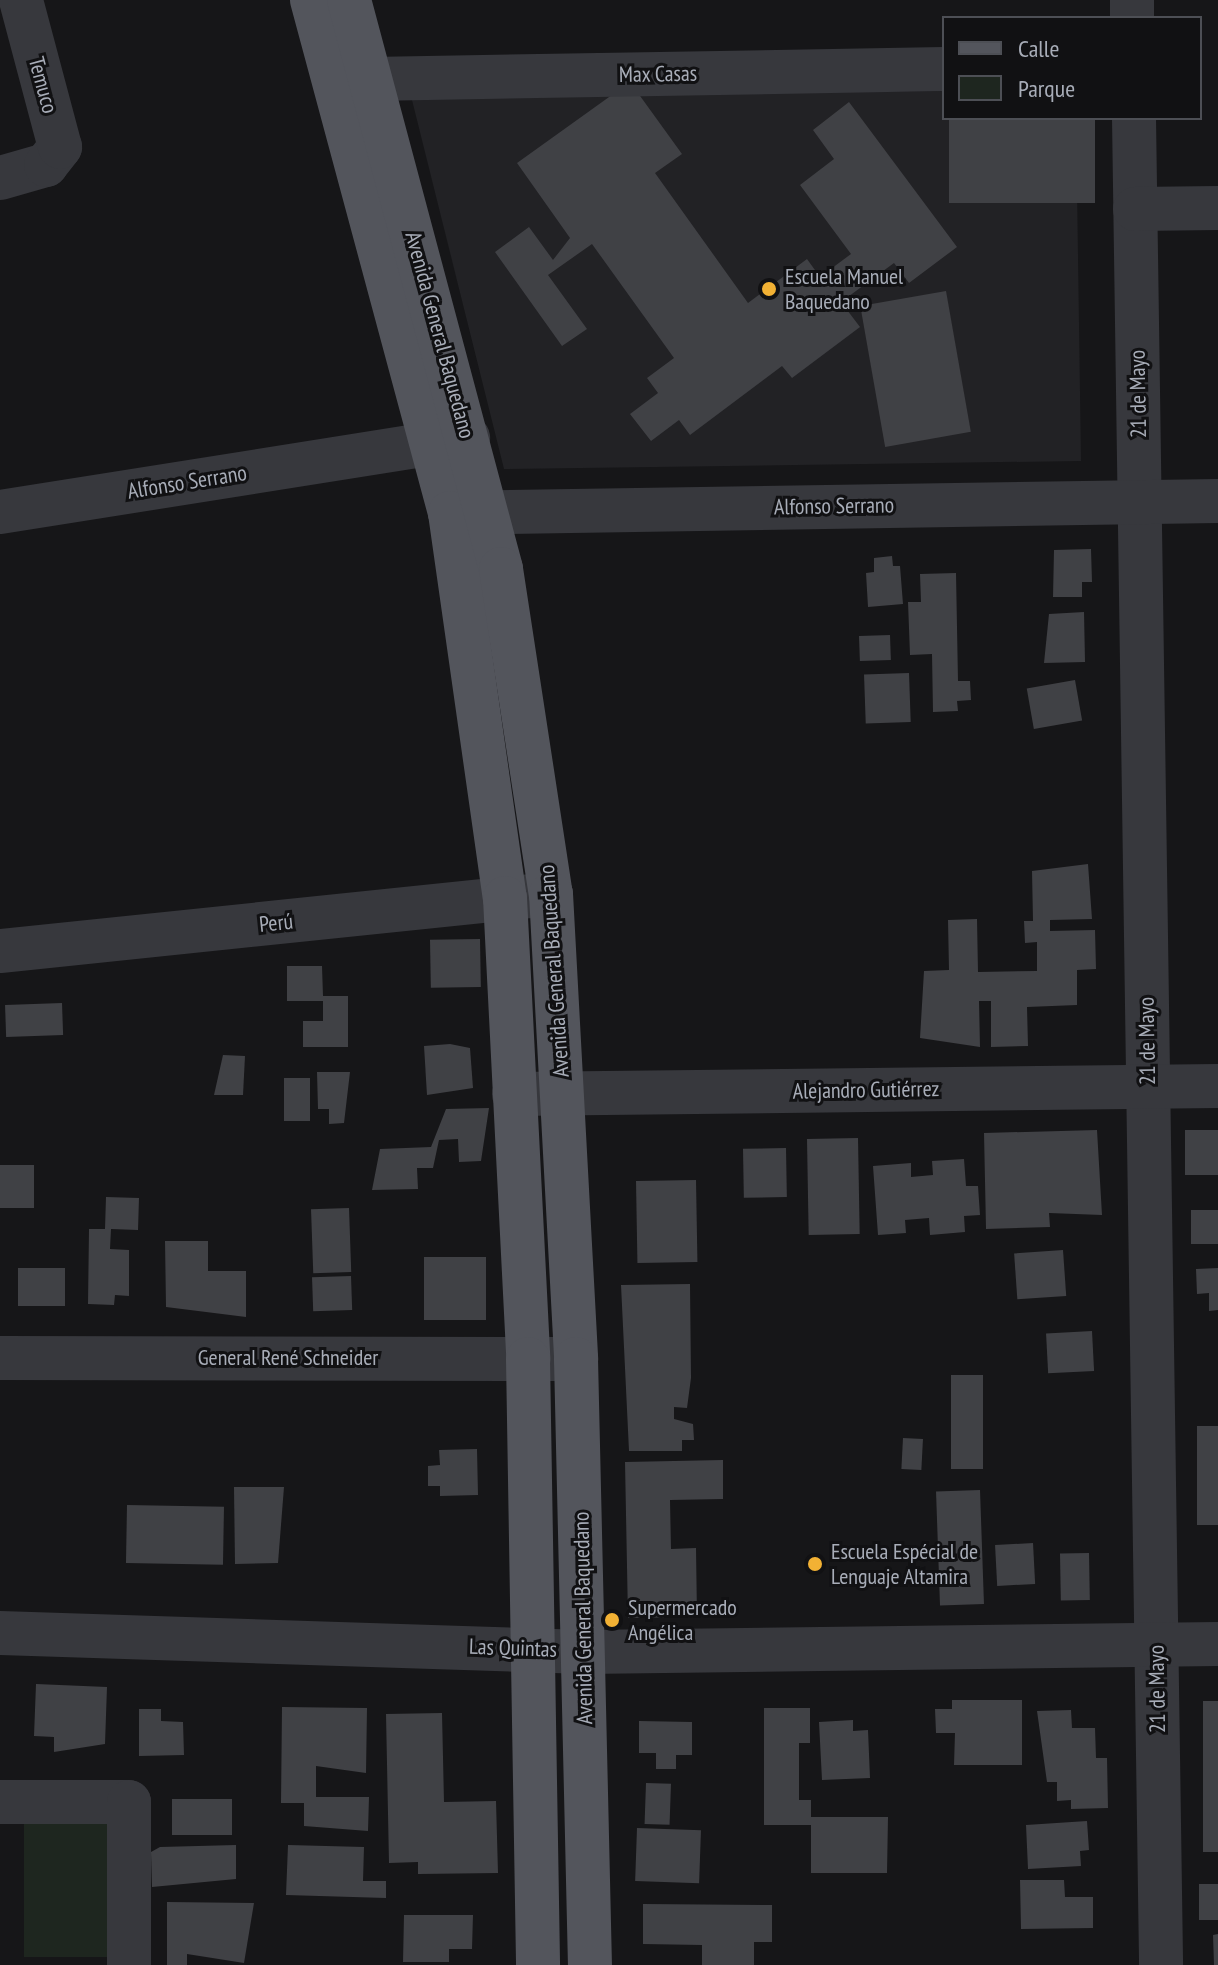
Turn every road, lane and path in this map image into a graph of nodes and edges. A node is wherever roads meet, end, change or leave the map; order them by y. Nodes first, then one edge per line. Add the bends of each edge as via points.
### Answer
1 (21, 0) edge
2 (312, 0) edge
3 (349, 0) edge
4 (942, 69) edge
5 (371, 79) junction
6 (1134, 120) edge
7 (0, 178) edge
8 (1218, 208) edge
9 (1135, 209) junction
10 (450, 441) junction
11 (1218, 501) edge
12 (1139, 502) junction
13 (0, 512) edge
14 (468, 512) junction
15 (551, 894) junction
16 (505, 898) junction
17 (0, 951) edge
18 (1218, 1086) edge
19 (1148, 1087) junction
20 (514, 1094) junction
21 (564, 1094) junction
22 (0, 1358) edge
23 (528, 1359) junction
24 (576, 1359) junction
25 (0, 1633) edge
26 (1218, 1644) edge
27 (1156, 1645) junction
28 (534, 1648) junction
29 (585, 1652) junction
30 (0, 1802) edge
31 (129, 1965) edge
32 (538, 1965) edge
33 (590, 1965) edge
34 (1161, 1965) edge

1 - 7 street, Temuco via 60,147 46,165
2 - 10 main road, Avenida General Baquedano
3 - 5 main road, Avenida General Baquedano
4 - 5 street, Max Casas
5 - 10 main road, Avenida General Baquedano
6 - 9 street, 21 de Mayo
8 - 9 street
9 - 12 street, 21 de Mayo
10 - 13 street, Alfonso Serrano
10 - 14 main road, Avenida General Baquedano
11 - 12 street, Alfonso Serrano
12 - 14 street, Alfonso Serrano
12 - 19 street, 21 de Mayo
14 - 15 main road, Avenida General Baquedano
14 - 16 main road, Avenida General Baquedano
15 - 16 street, Perú
15 - 21 main road, Avenida General Baquedano
16 - 17 street, Perú
16 - 20 main road, Avenida General Baquedano
18 - 19 street, Alejandro Gutiérrez
19 - 21 street, Alejandro Gutiérrez
19 - 27 street, 21 de Mayo
20 - 21 street, Alejandro Gutiérrez
20 - 23 main road, Avenida General Baquedano
21 - 24 main road, Avenida General Baquedano
22 - 23 street, General René Schneider
23 - 24 street, General René Schneider
23 - 28 main road, Avenida General Baquedano
24 - 29 main road, Avenida General Baquedano
25 - 28 street, Las Quintas
26 - 27 street, Las Quintas
27 - 29 street, Las Quintas
27 - 34 street, 21 de Mayo
28 - 29 street, Las Quintas
28 - 32 main road, Avenida General Baquedano
29 - 33 main road, Avenida General Baquedano
30 - 31 street via 129,1802

